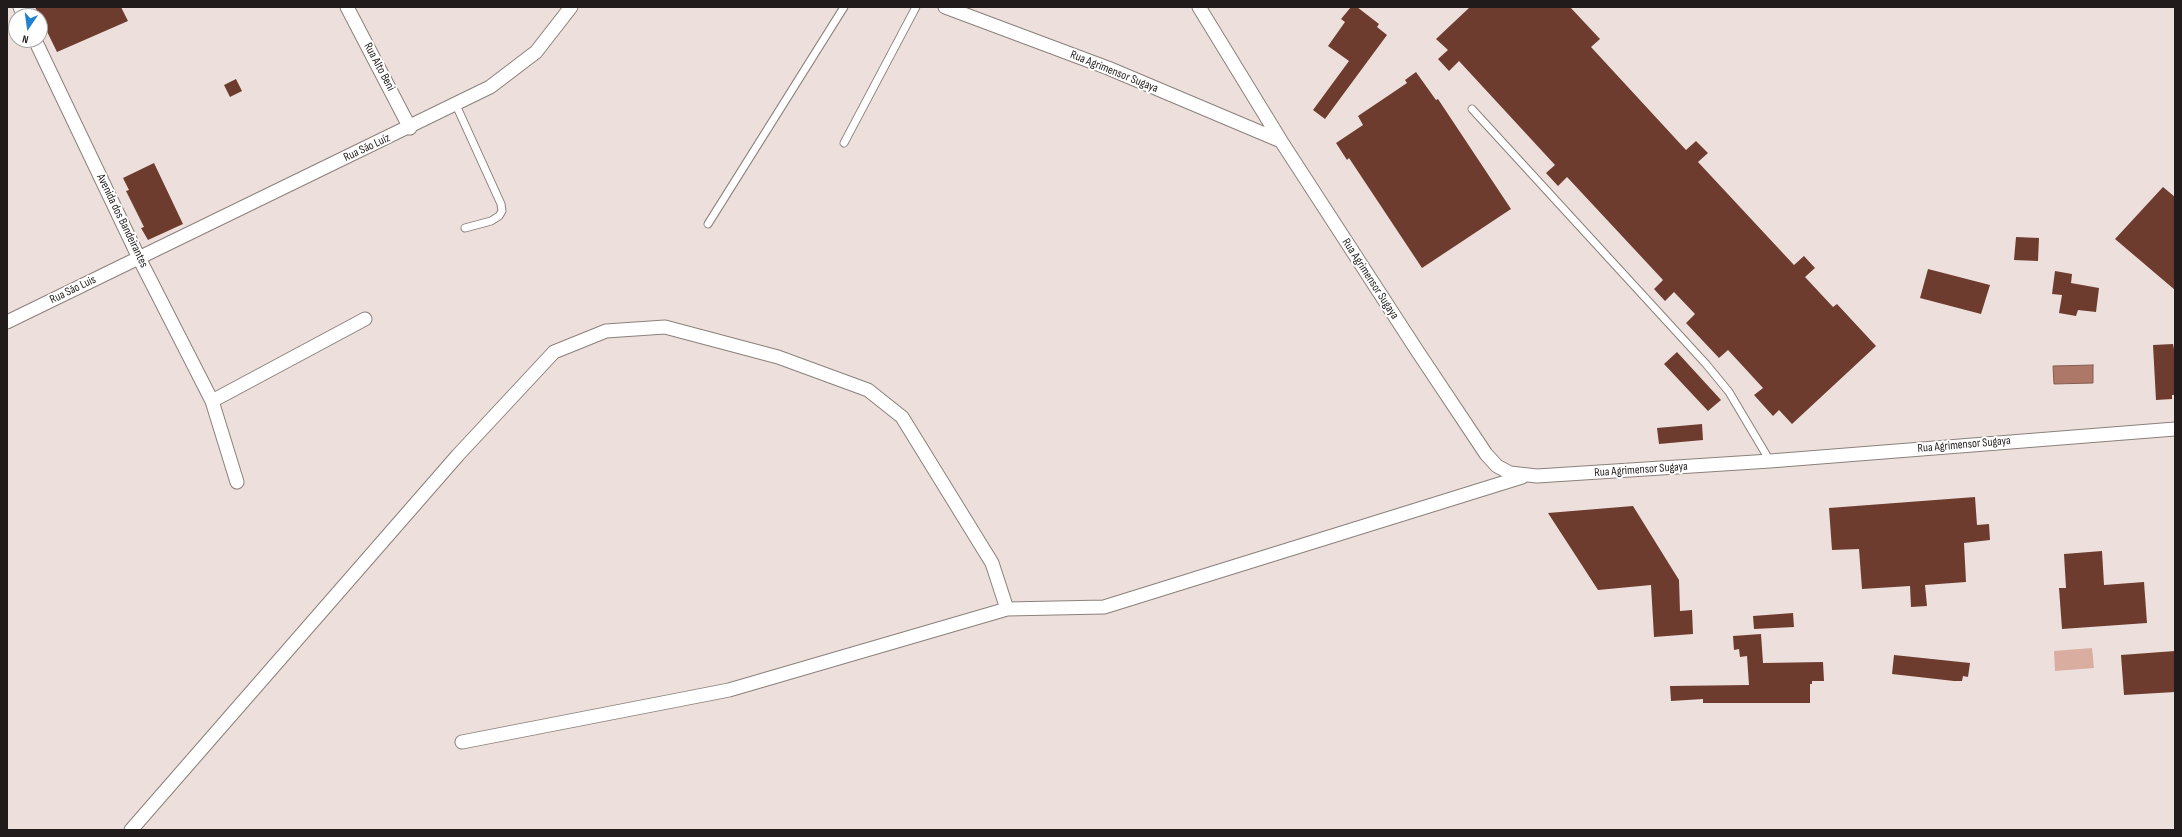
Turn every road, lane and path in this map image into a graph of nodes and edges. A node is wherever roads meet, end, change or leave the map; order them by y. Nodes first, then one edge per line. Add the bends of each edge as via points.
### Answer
1 (347, 7) edge
2 (571, 7) edge
3 (844, 7) edge
4 (916, 7) edge
5 (1199, 7) edge
6 (951, 8) edge
7 (39, 48) edge
8 (456, 105) junction
9 (1472, 109) dead end
10 (410, 128) junction
11 (1281, 141) junction
12 (844, 144) dead end
13 (708, 224) dead end
14 (465, 228) dead end
15 (140, 258) junction
16 (365, 319) dead end
17 (7, 322) edge
18 (212, 401) junction
19 (2175, 429) edge
20 (1770, 461) junction
21 (1525, 476) junction
22 (237, 482) dead end
23 (1007, 609) junction
24 (462, 742) dead end
25 (131, 830) edge

1 - 10 street, Rua Alto Beni
2 - 8 street, Rua São Luíz via 536,52 490,87
3 - 13 lane
4 - 12 lane
5 - 11 street, Rua Agrimensor Sugaya
6 - 11 street, Rua Agrimensor Sugaya via 1108,68
7 - 15 street, Avenida dos Bandeirantes
8 - 10 street, Rua São Luíz
8 - 14 lane via 502,211 491,221
9 - 20 lane via 1706,364 1729,392
10 - 15 street, Rua São Luíz
11 - 21 street, Rua Agrimensor Sugaya via 1486,454 1497,466 1510,473
15 - 17 street, Rua São Luis
15 - 18 street, Avenida dos Bandeirantes
16 - 18 street
18 - 22 street, Avenida dos Bandeirantes
19 - 20 street, Rua Agrimensor Sugaya
20 - 21 street, Rua Agrimensor Sugaya
21 - 23 street via 1104,607
23 - 24 street via 729,690
23 - 25 street via 992,563 902,417 868,390 778,357 665,327 606,331 554,352 458,455

